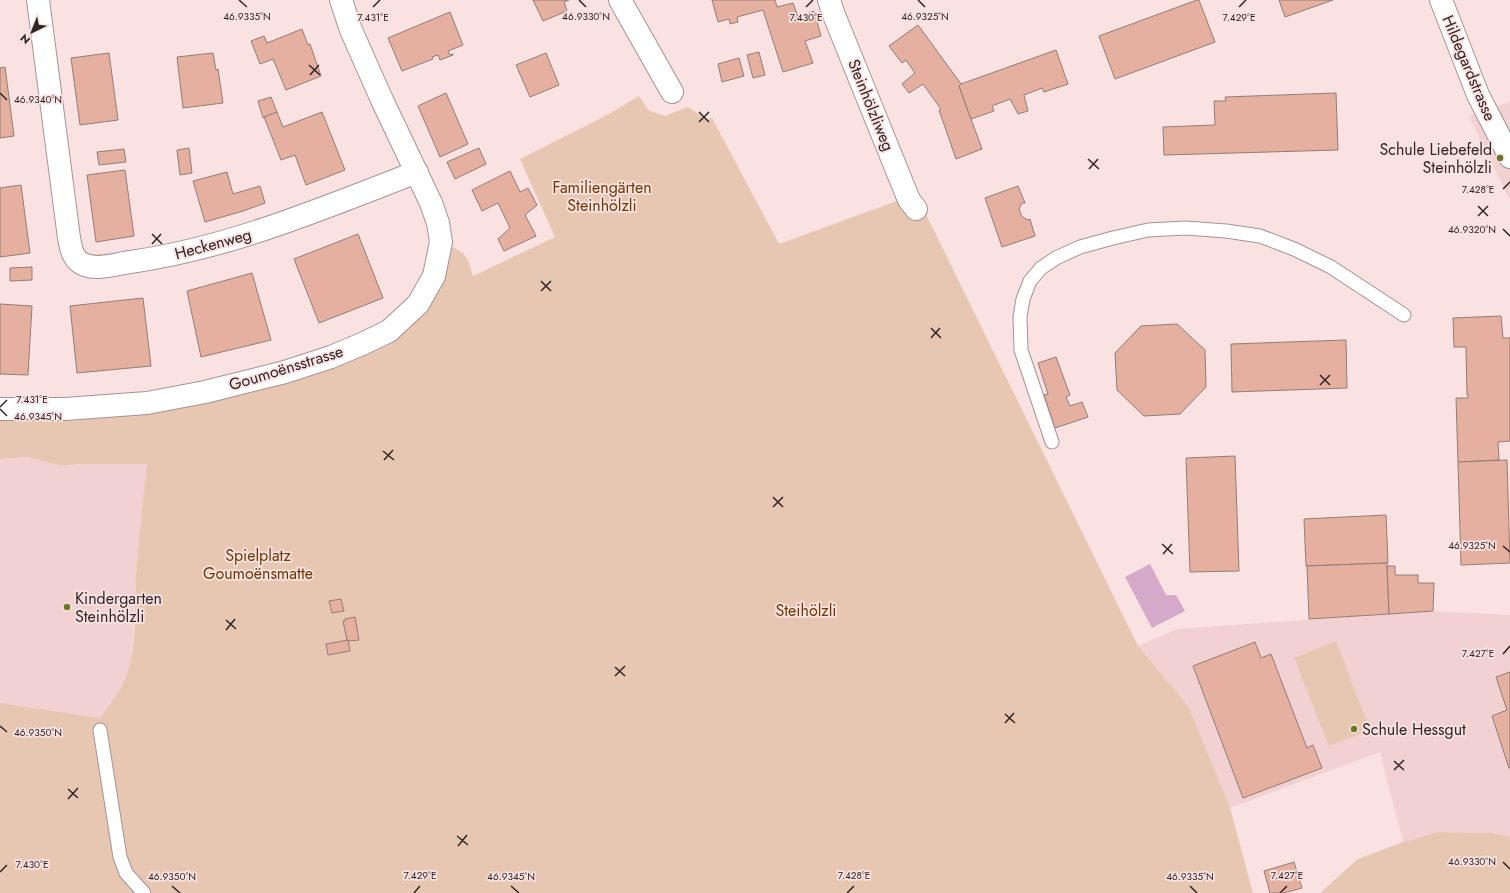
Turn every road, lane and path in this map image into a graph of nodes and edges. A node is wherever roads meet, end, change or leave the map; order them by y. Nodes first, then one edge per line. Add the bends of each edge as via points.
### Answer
1 (38, 0) edge
2 (341, 0) edge
3 (620, 0) edge
4 (829, 0) edge
5 (1440, 0) edge
6 (672, 92) dead end
7 (1510, 157) edge
8 (416, 172) junction
9 (916, 209) dead end
10 (1404, 315) dead end
11 (0, 409) edge
12 (1052, 442) dead end
13 (100, 730) dead end
14 (144, 893) edge

1 - 8 street, Heckenweg via 69,238 73,255 79,262 97,267 153,259 225,242 292,220
2 - 8 street via 351,30
3 - 6 street
4 - 9 street, Steinhölzliweg via 909,200
5 - 7 street, Hildegardstrasse via 1478,95
8 - 11 street, Goumoënsstrasse via 438,223 441,245 434,276 418,304 389,331 331,357 285,372 205,392 147,403 65,409
10 - 12 lane via 1331,268 1294,249 1260,236 1186,228 1148,230 1080,247 1041,268 1030,281 1020,317 1022,350
13 - 14 lane via 120,857 126,873

